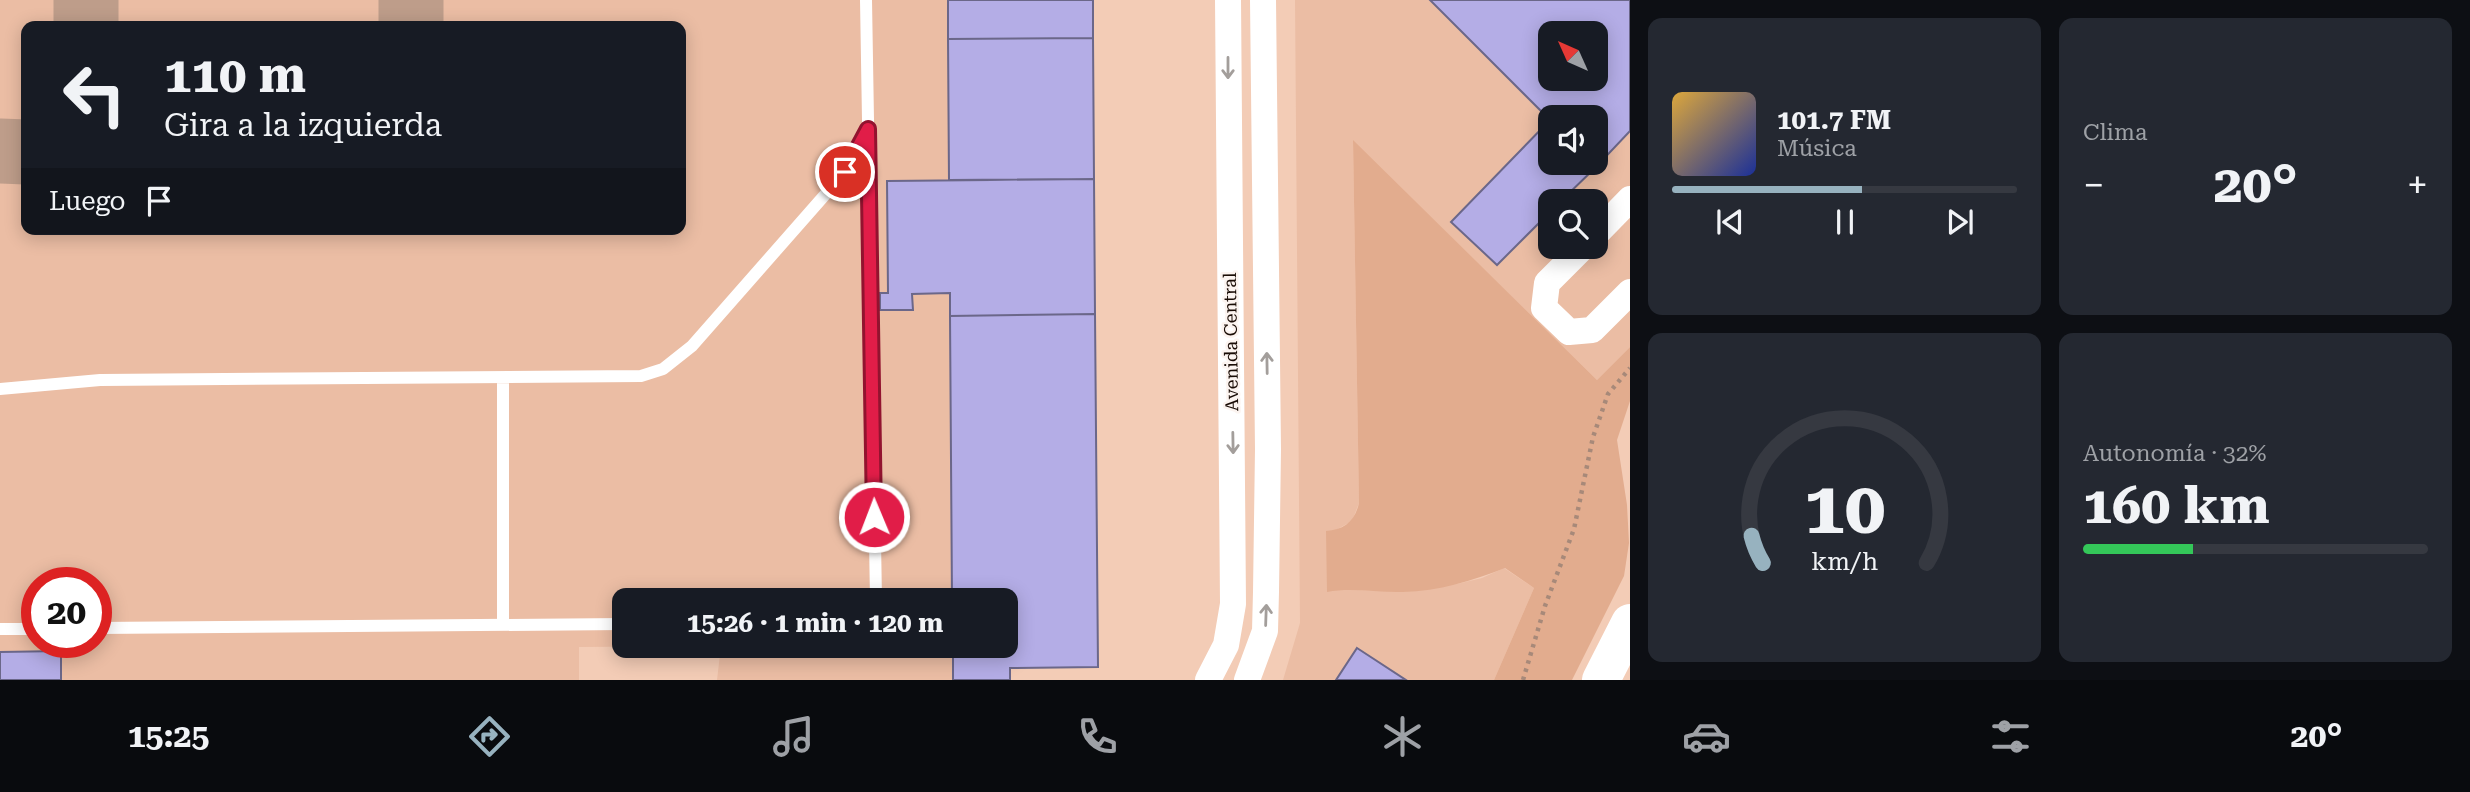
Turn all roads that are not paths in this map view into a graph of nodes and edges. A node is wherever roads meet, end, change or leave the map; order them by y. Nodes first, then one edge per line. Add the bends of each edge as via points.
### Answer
1 (866, 0) edge
2 (1228, 0) edge
3 (1263, 0) edge
4 (868, 129) junction
5 (1630, 199) edge
6 (1608, 222) edge
7 (1571, 259) edge
8 (1630, 292) edge
9 (503, 378) junction
10 (0, 389) edge
11 (876, 588) edge
12 (1630, 623) edge
13 (612, 624) edge
14 (503, 625) junction
15 (112, 628) edge
16 (0, 629) edge
17 (21, 629) edge
18 (1208, 680) edge
19 (1247, 680) edge
20 (1601, 680) edge

1 - 4 lane
2 -> 18 street, Avenida Central via 1233,604 1226,645
19 -> 3 street, Avenida Central via 1265,631 1266,592
4 - 9 lane via 845,172 692,346 663,369 628,377
4 - 11 lane
5 - 6 street
7 - 8 street via 1547,283 1544,308 1569,332 1592,330
9 - 10 lane via 100,380
9 - 14 lane
12 - 20 main road
13 - 14 lane
14 - 15 lane
16 - 17 lane

